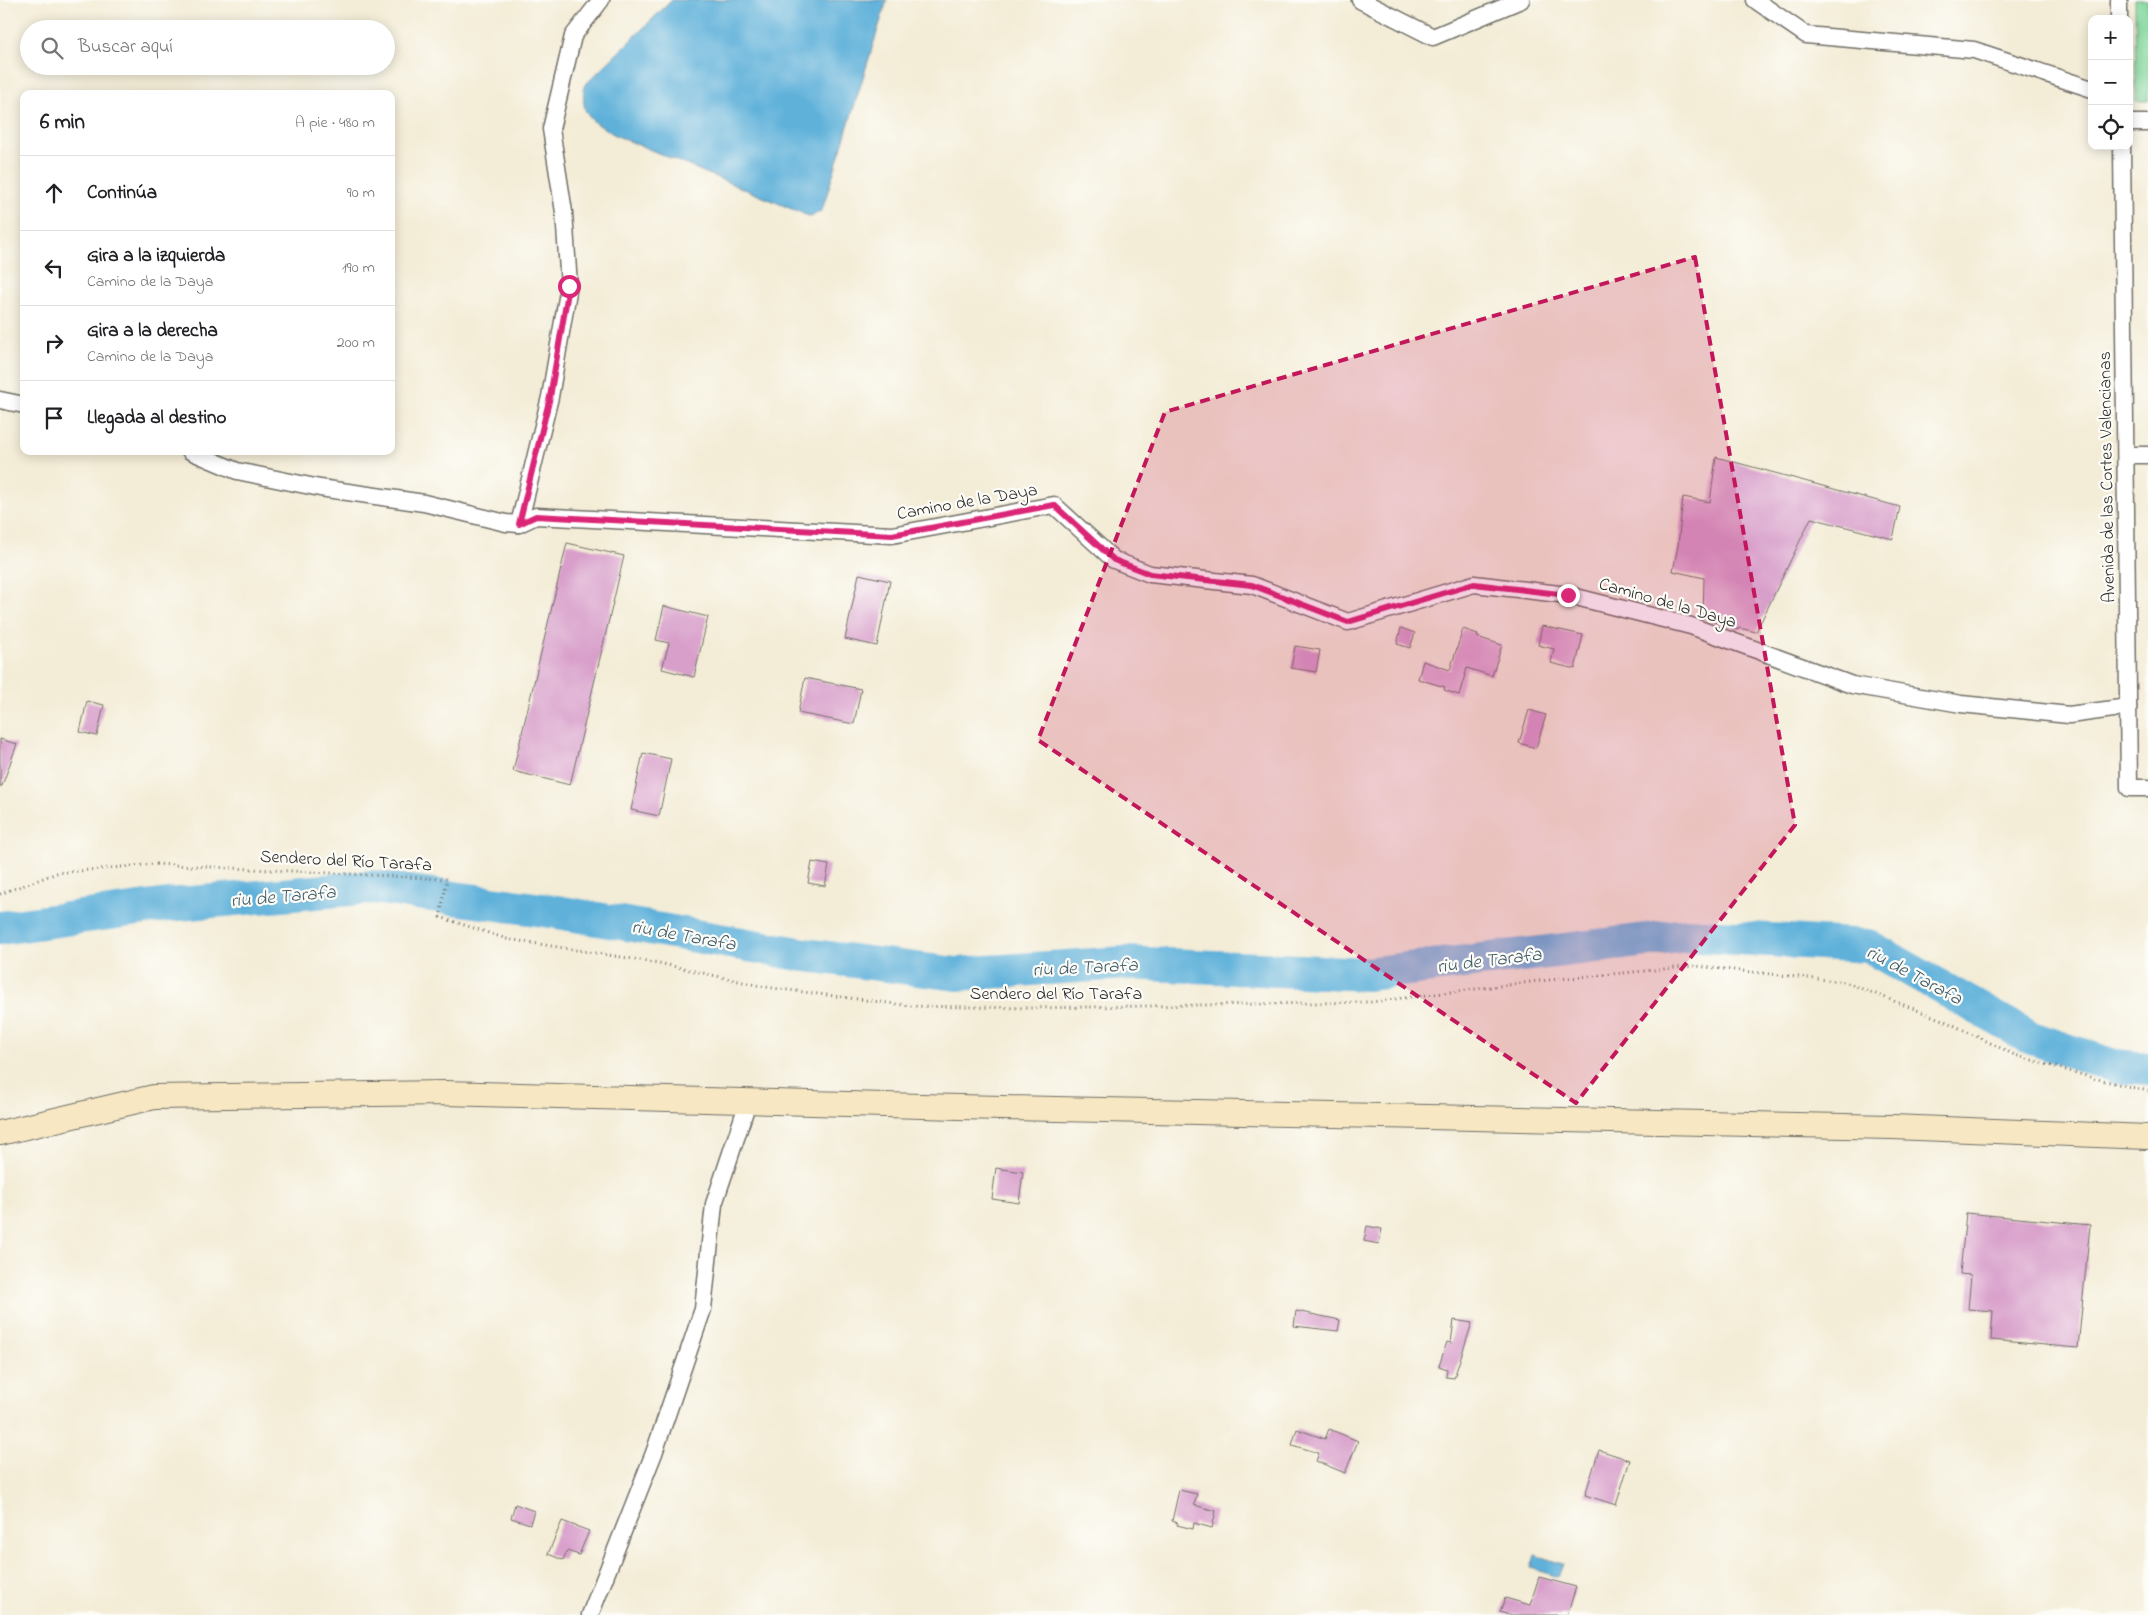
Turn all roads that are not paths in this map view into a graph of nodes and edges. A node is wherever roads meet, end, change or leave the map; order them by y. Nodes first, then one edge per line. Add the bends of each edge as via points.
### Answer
1 (602, 0) edge
2 (1360, 0) edge
3 (1521, 0) edge
4 (1755, 0) edge
5 (2119, 0) edge
6 (2119, 15) edge
7 (2088, 88) edge
8 (2133, 123) edge
9 (2148, 123) edge
10 (2122, 150) edge
11 (0, 400) edge
12 (20, 404) edge
13 (199, 455) edge
14 (2126, 455) junction
15 (2148, 455) edge
16 (519, 524) junction
17 (2128, 707) junction
18 (2148, 788) edge
19 (748, 1102) junction
20 (0, 1133) edge
21 (2148, 1137) edge
22 (590, 1615) edge

1 - 16 street via 573,36 551,129 564,212 569,286 550,397
2 - 3 street via 1433,37
4 - 7 street via 1806,35 1974,50
5 - 6 street
8 - 9 street
10 - 14 street, Avenida de las Cortes Valencianas
11 - 12 street
13 - 16 street via 237,471 320,488 424,503
14 - 15 street
14 - 17 street, Avenida de las Cortes Valencianas
16 - 17 street, Camino de la Daya via 536,516 892,535 1054,505 1114,560 1150,574 1252,585 1348,622 1474,584 1568,595 1691,626 1852,685 1961,704 2069,715
17 - 18 street, Avenida de las Cortes Valencianas via 2129,788
19 - 20 main road via 445,1094 154,1097
19 - 21 main road via 1892,1127
19 - 22 street via 714,1204 703,1309 654,1453

